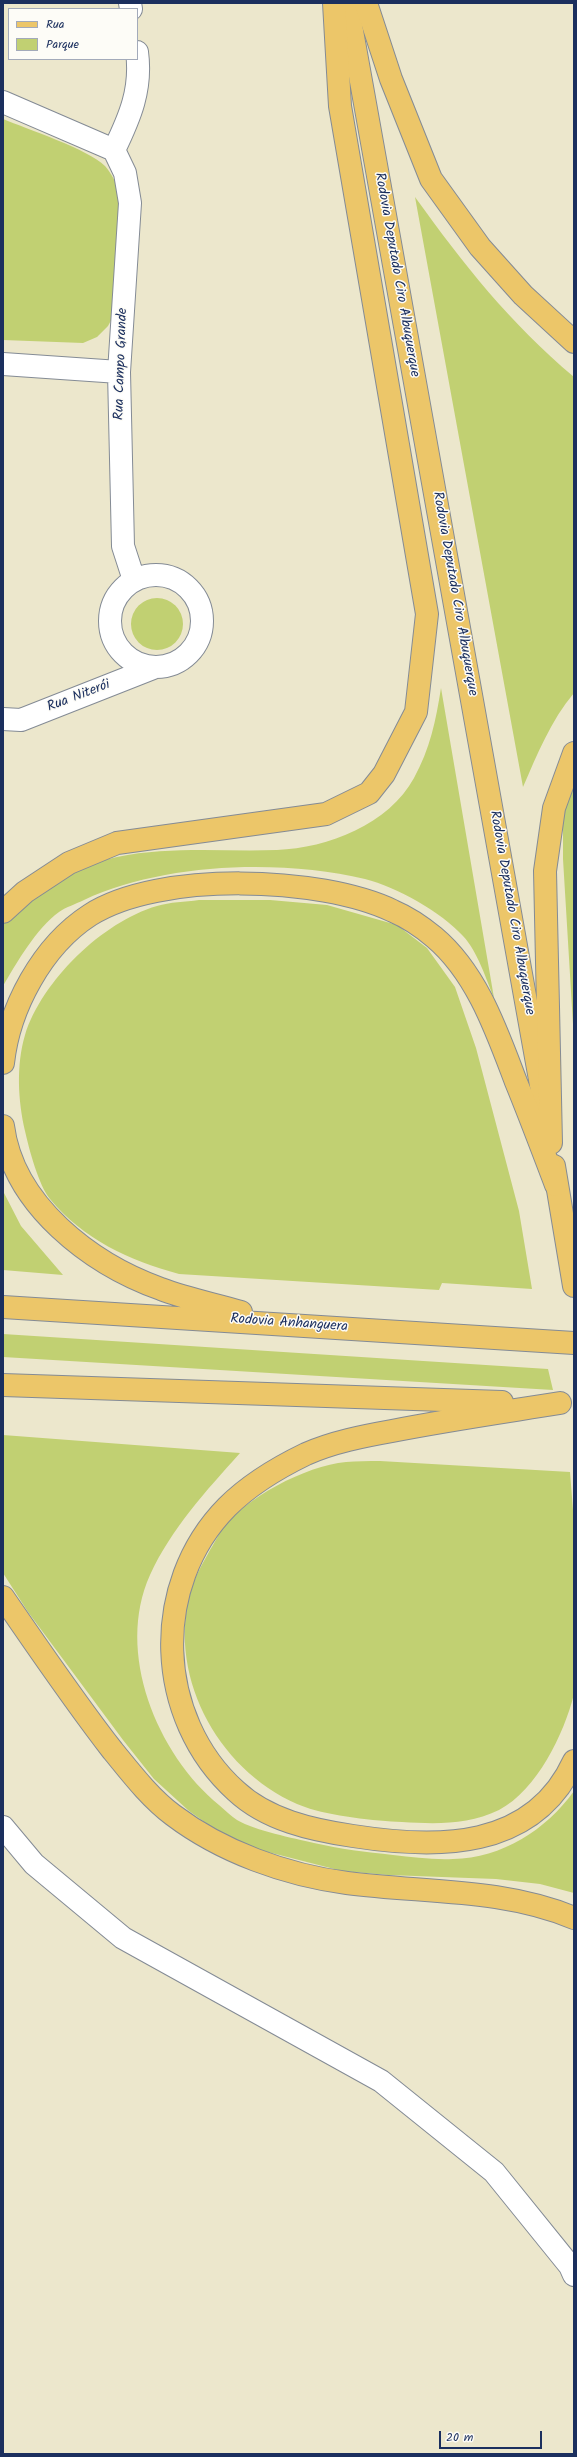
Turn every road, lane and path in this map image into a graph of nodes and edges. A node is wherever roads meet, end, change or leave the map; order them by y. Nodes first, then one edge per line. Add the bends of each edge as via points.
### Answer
1 (334, 3) edge
2 (347, 3) edge
3 (366, 3) edge
4 (138, 58) edge
5 (3, 102) edge
6 (114, 150) junction
7 (574, 342) edge
8 (3, 364) edge
9 (119, 372) junction
10 (134, 580) junction
11 (153, 668) junction
12 (3, 719) edge
13 (574, 753) edge
14 (3, 912) edge
15 (3, 1064) edge
16 (3, 1126) edge
17 (551, 1143) junction
18 (556, 1185) junction
19 (574, 1286) edge
20 (3, 1306) edge
21 (282, 1324) junction
22 (574, 1343) edge
23 (3, 1385) edge
24 (567, 1404) edge
25 (3, 1597) edge
26 (574, 1761) edge
27 (3, 1826) edge
28 (574, 1918) edge
29 (574, 2275) edge

1 - 14 main road via 340,106 427,614 416,712 384,774 369,793 326,814 117,843 69,863 24,892
2 - 17 main road, Rodovia Deputado Ciro Albuquerque
3 - 7 main road via 391,79 431,179 480,247 523,295
4 - 6 street via 140,70 137,94 131,114
5 - 6 street
6 - 9 street, Rua Campo Grande via 125,173 130,203
8 - 9 street
9 - 10 street, Rua Campo Grande via 123,546
10 - 11 street via 121,592 112,606 110,623 113,640 122,654 137,664
10 - 11 street via 150,576 172,578 182,583 195,596 201,611 202,628 196,645 185,657 170,666
11 - 12 street, Rua Niterói via 21,720
13 - 17 main road via 554,808 545,871
15 - 18 main road via 20,1002 32,978 69,931 109,905 135,895 204,884 285,886 347,896 392,910 413,922 435,938 464,972 495,1026
16 - 21 main road via 5,1139 24,1184 51,1220 79,1246 113,1267 161,1289
17 - 18 main road, Rodovia Deputado Ciro Albuquerque
18 - 19 main road
20 - 21 main road, Rodovia Anhanguera
21 - 22 main road, Rodovia Anhanguera
23 - 24 main road
24 - 26 main road via 448,1419 342,1442 309,1453 270,1472 226,1508 194,1551 182,1578 175,1607 172,1662 177,1694 188,1725 218,1774 238,1793 262,1809 289,1822 326,1832 420,1844 474,1840 498,1833 526,1818 561,1784
25 - 28 main road via 95,1727 132,1774 172,1814 220,1844 279,1869 346,1883 504,1898 548,1907
27 - 29 street via 34,1864 123,1938 381,2081 494,2172 570,2266

